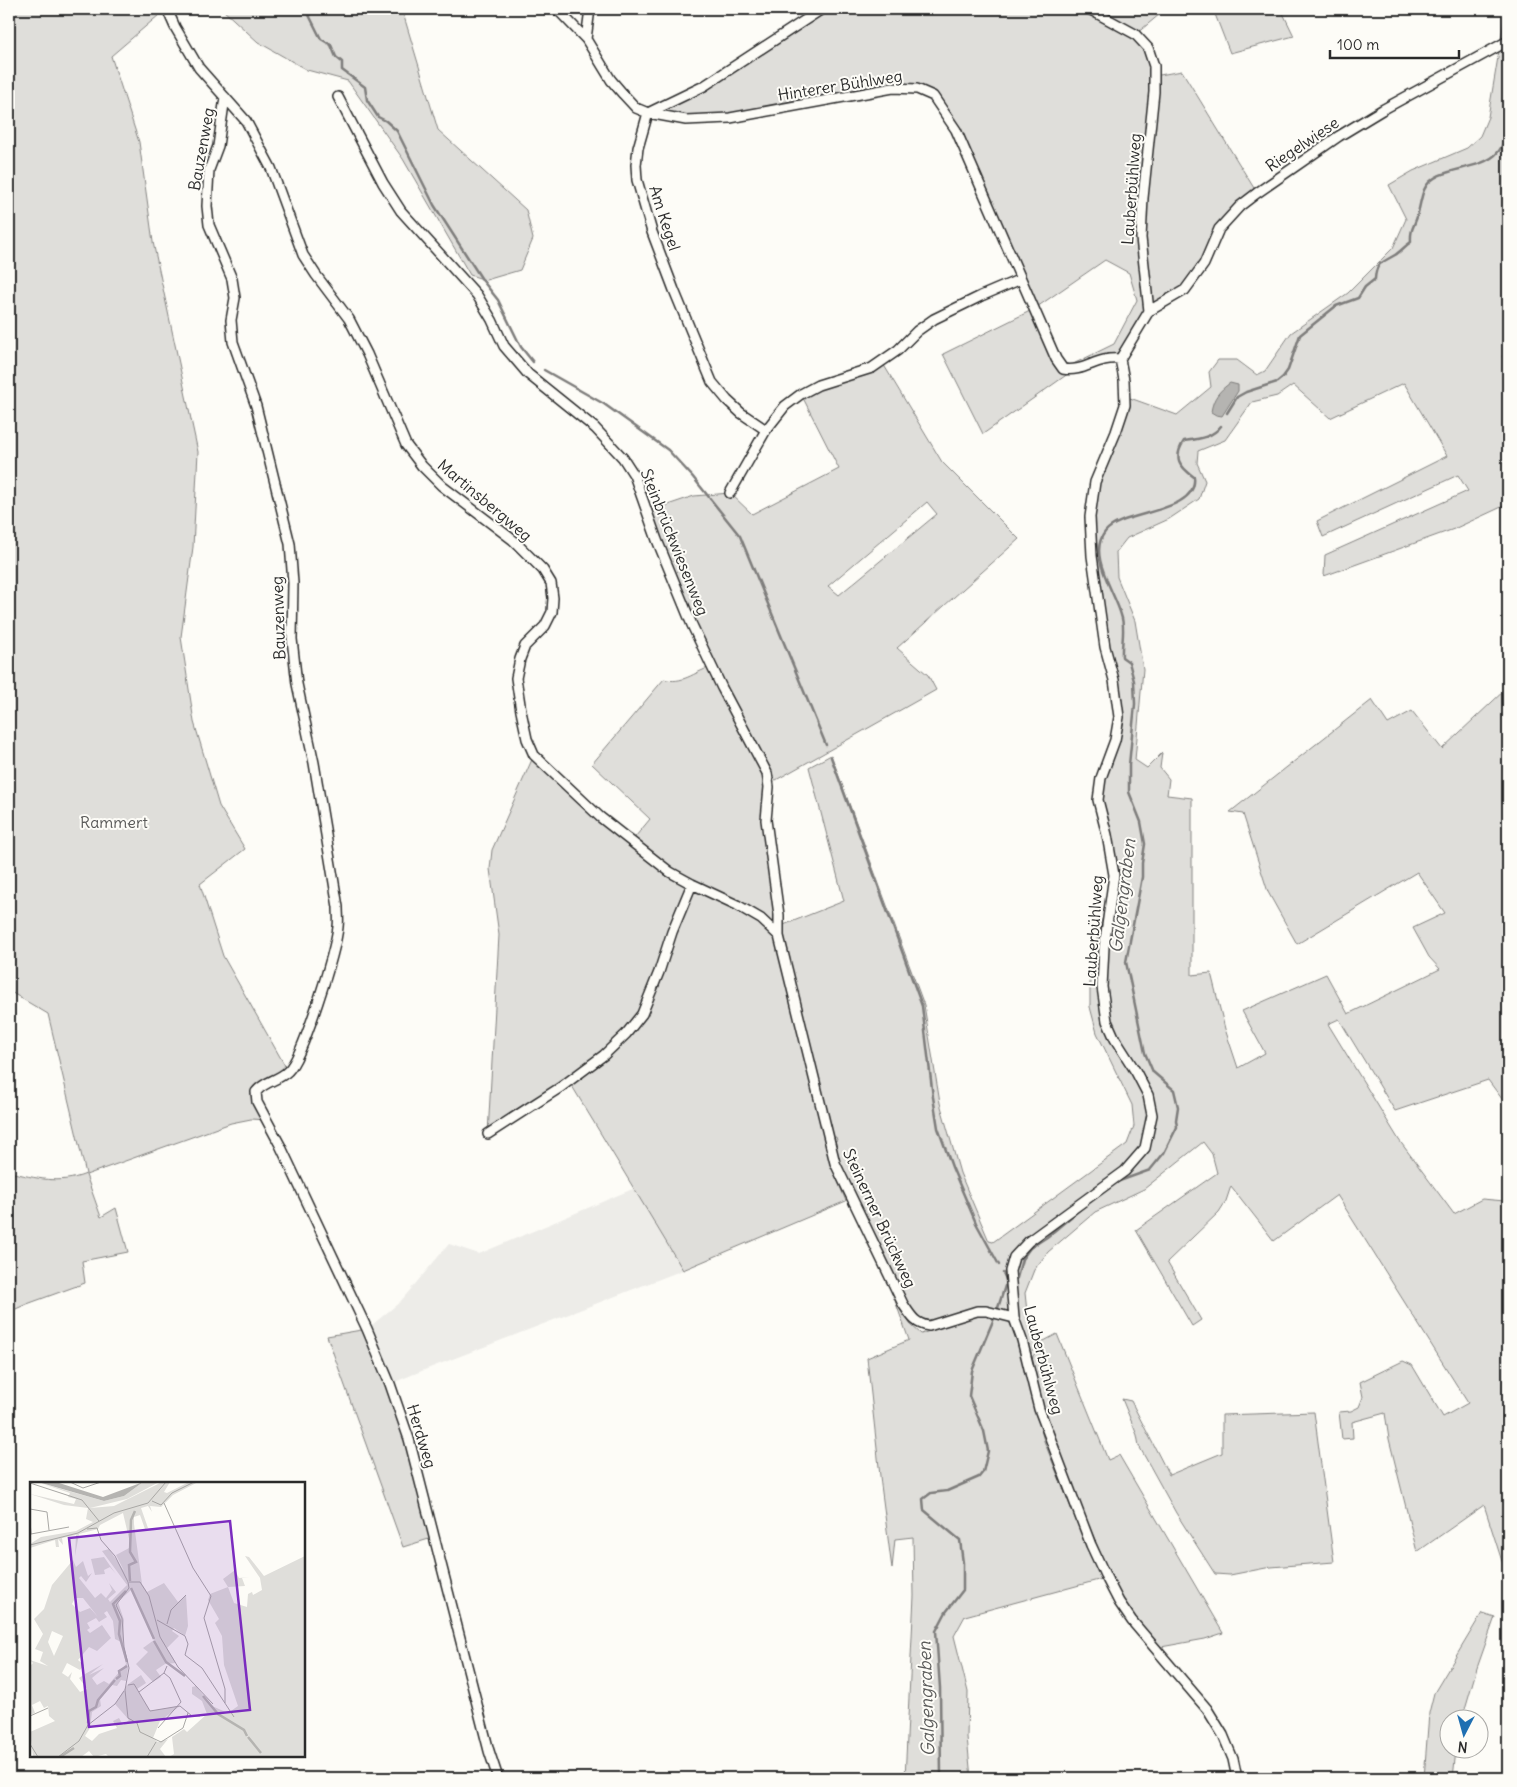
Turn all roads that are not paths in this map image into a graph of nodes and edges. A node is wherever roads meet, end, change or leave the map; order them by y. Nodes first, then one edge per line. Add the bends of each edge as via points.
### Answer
1 (167, 9) edge
2 (557, 9) edge
3 (590, 9) edge
4 (822, 9) edge
5 (1089, 9) edge
6 (586, 39) junction
7 (1508, 41) edge
8 (225, 97) junction
9 (338, 97) dead end
10 (648, 113) junction
11 (1021, 279) junction
12 (1149, 311) junction
13 (1120, 358) junction
14 (766, 430) junction
15 (730, 493) dead end
16 (692, 884) junction
17 (779, 936) junction
18 (266, 1120) joint
19 (488, 1134) dead end
20 (1014, 1318) junction
21 (498, 1778) edge
22 (1237, 1778) edge

1 - 8 street, Martinsbergweg via 199,68
2 - 6 street, Hinterer Bühlweg
3 - 6 street
4 - 10 street via 704,86
5 - 12 street, Lauberbühlweg via 1135,34 1148,48 1154,66 1141,238
6 - 10 street, Hinterer Bühlweg via 622,94 636,108
7 - 12 street, Riegelwiese via 1382,110 1257,193 1219,229 1204,264 1185,290
8 - 16 street, Martinsbergweg via 246,121 271,168 303,254 349,318 406,445 442,486 526,553 543,570 550,584 552,612 545,626 525,646 516,678 527,739 534,756 630,842
8 - 18 street, Bauzenweg via 218,146 209,170 209,225 232,279 235,298 231,320 233,342 256,406 290,544 292,639 297,684 338,907 332,958 301,1050 288,1072 261,1085 256,1092
9 - 17 street, Steinbrückwiesenweg via 401,211 477,295 504,346 528,374 595,428 634,475 692,625 767,773 766,820
10 - 11 street, Hinterer Bühlweg via 686,120 730,118 894,88 917,89 933,96 956,130
10 - 14 street, Am Kegel via 636,165 637,180 652,232 712,382 726,400
11 - 13 street, Hinterer Bühlweg via 1063,369 1072,371 1110,357
11 - 14 street via 934,319 872,368 818,385 801,394 785,406
12 - 13 street
13 - 20 street, Lauberbühlweg via 1125,405 1095,482 1090,517 1093,565 1119,717 1098,800 1114,875 1102,987 1107,1021 1148,1095 1152,1115 1145,1148 1125,1172 1029,1241 1014,1257 1010,1271
14 - 15 street
16 - 17 street, Martinsbergweg via 761,919
16 - 19 street via 642,1014 626,1034 561,1087
17 - 20 street, Steinerner Brückweg via 835,1163 903,1304 921,1325 929,1326 977,1311
18 - 21 street, Herdweg via 367,1329 390,1384 409,1439
20 - 22 street, Lauberbühlweg via 1040,1409 1105,1575 1132,1621 1207,1708 1223,1735

